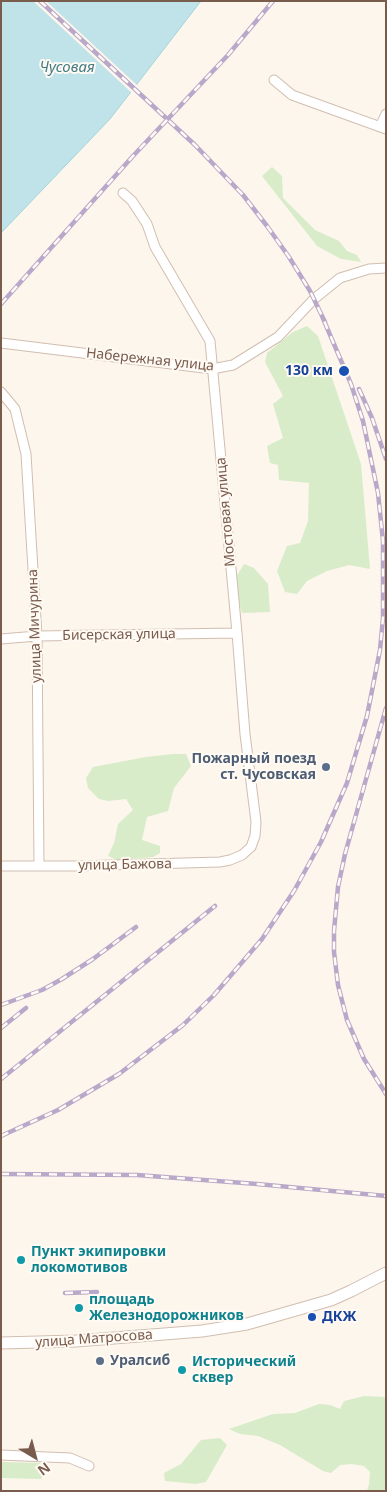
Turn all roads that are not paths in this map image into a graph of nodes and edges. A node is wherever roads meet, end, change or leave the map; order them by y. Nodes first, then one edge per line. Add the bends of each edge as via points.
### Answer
1 (274, 80) dead end
2 (386, 114) edge
3 (383, 128) edge
4 (123, 193) dead end
5 (386, 268) edge
6 (1, 343) edge
7 (212, 369) junction
8 (1, 392) edge
9 (237, 633) junction
10 (37, 636) junction
11 (1, 639) edge
12 (246, 852) joint
13 (1, 866) edge
14 (39, 866) junction
15 (386, 1273) edge
16 (1, 1343) edge
17 (1, 1455) edge
18 (90, 1466) dead end

1 - 3 street via 292,95
2 - 3 street
4 - 7 street, Мостовая улица via 147,224 155,247 210,341
5 - 7 street, Набережная улица via 369,269 340,278 314,299 278,337 233,365
6 - 7 street, Набережная улица
7 - 9 street, Мостовая улица
8 - 10 street, улица Мичурина via 15,410 26,454
9 - 10 street, Бисерская улица
9 - 12 street, Мостовая улица via 256,822 254,839
10 - 11 street, Бисерская улица
10 - 14 street, улица Мичурина
12 - 14 street, улица Бажова via 230,860 210,863
13 - 14 street, улица Бажова
15 - 16 street, улица Матросова via 331,1300 246,1324 202,1331 76,1341
17 - 18 street via 70,1458

